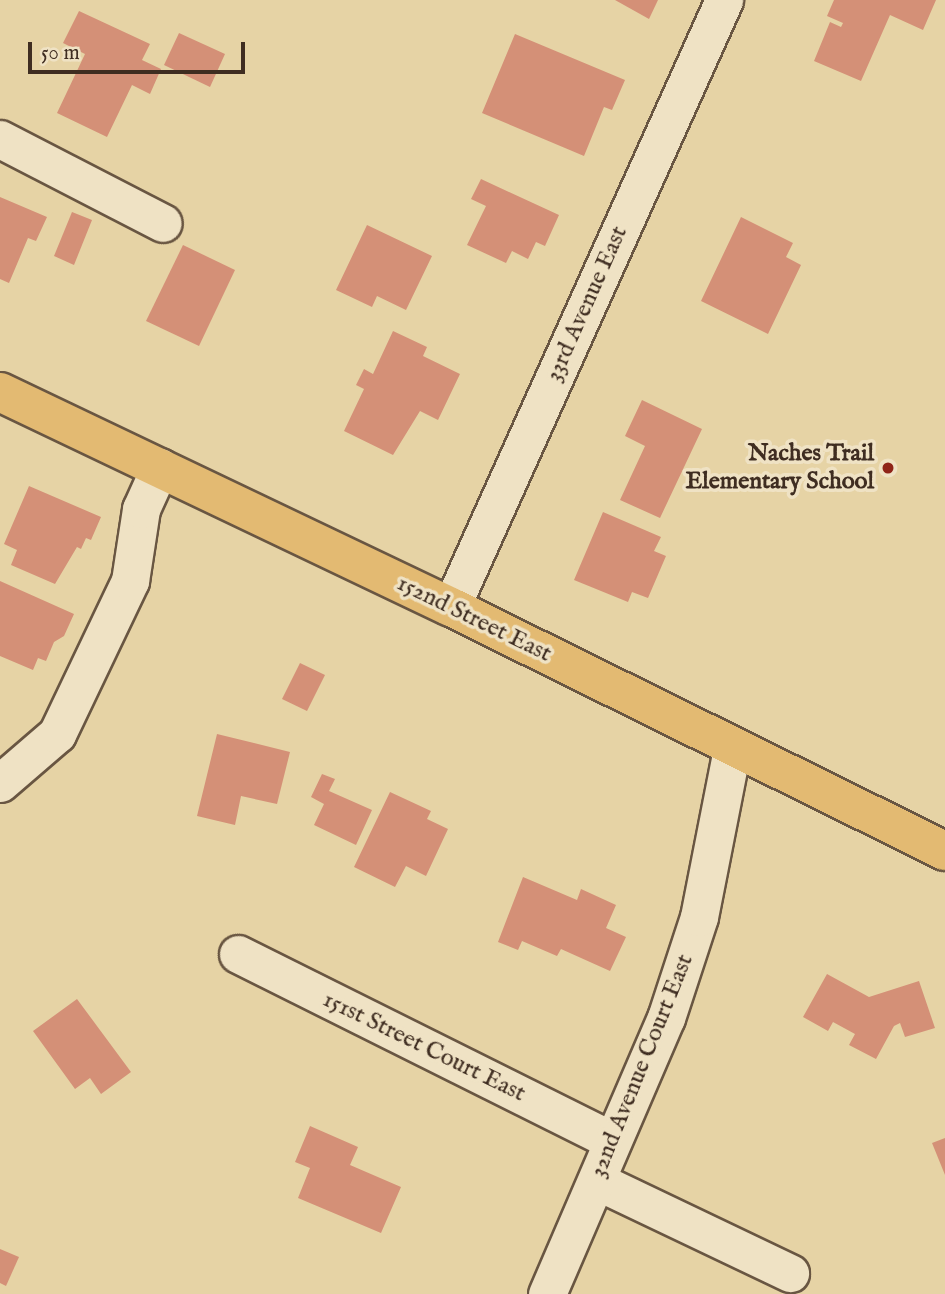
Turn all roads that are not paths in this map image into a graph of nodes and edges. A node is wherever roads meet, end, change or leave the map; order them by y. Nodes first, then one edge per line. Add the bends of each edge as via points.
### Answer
1 (724, 0) edge
2 (0, 139) edge
3 (163, 223) dead end
4 (0, 392) edge
5 (160, 467) junction
6 (451, 607) junction
7 (732, 749) junction
8 (0, 783) edge
9 (945, 851) edge
10 (238, 954) dead end
11 (611, 1140) junction
12 (597, 1181) junction
13 (790, 1272) dead end
14 (547, 1294) edge

1 - 6 street, 33rd Avenue East
2 - 3 street
4 - 5 main road, 152nd Street East
5 - 6 main road, 152nd Street East
5 - 8 street via 141,509 130,581 57,734
6 - 7 main road, 152nd Street East
7 - 9 main road, 152nd Street East
7 - 11 street, 32nd Avenue Court East via 699,916 666,1018
10 - 11 street, 151st Street Court East
11 - 12 street, 32nd Avenue Court East
12 - 13 street
12 - 14 street, 32nd Avenue Court East

